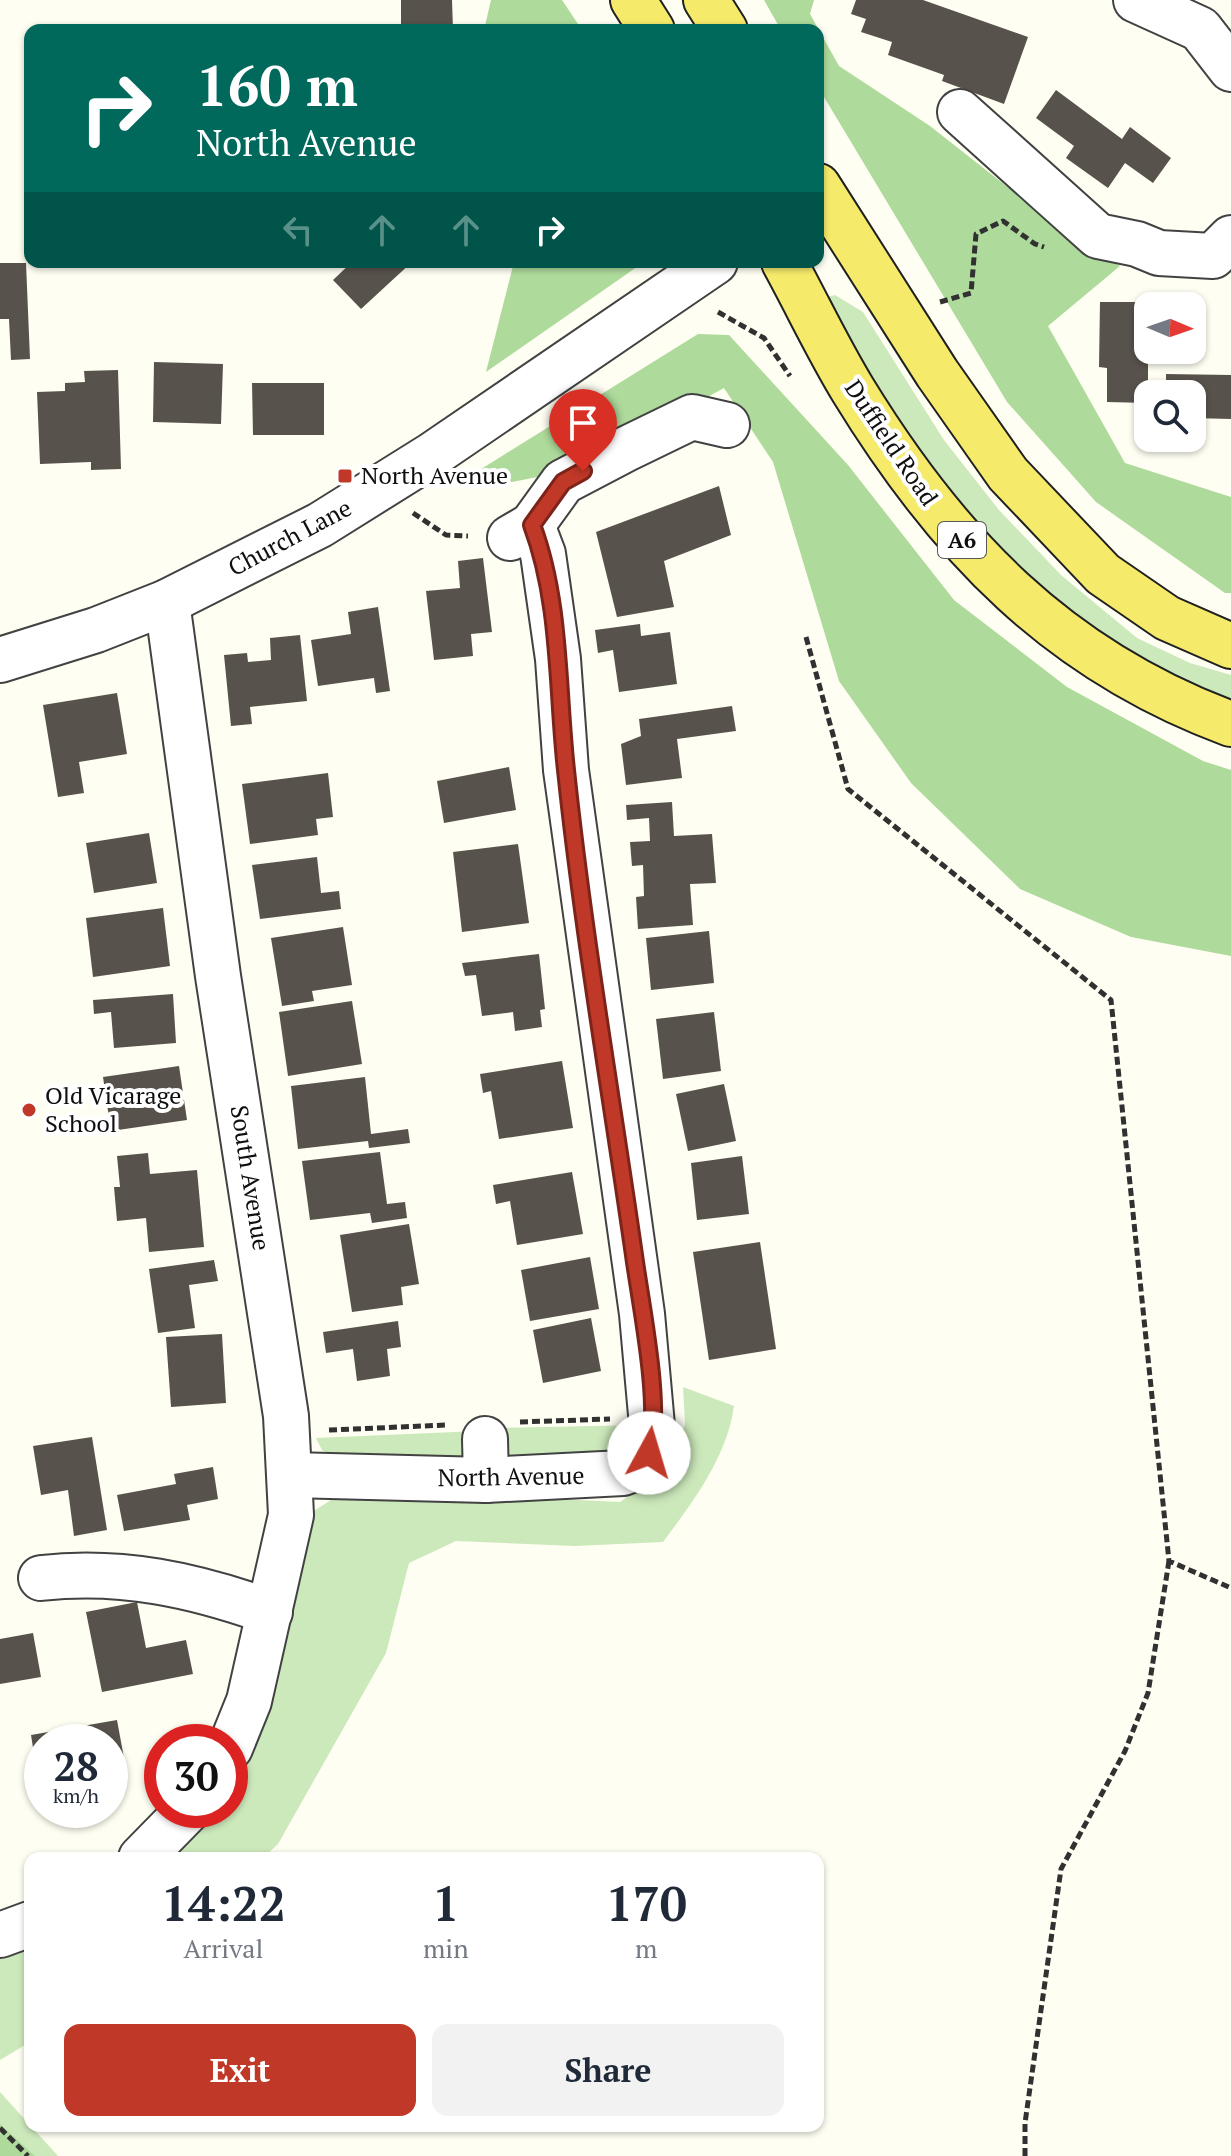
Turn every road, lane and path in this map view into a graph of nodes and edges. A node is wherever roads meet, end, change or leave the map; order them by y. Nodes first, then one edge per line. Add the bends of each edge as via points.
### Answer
1 (633, 0) edge
2 (706, 0) edge
3 (1136, 0) edge
4 (648, 24) edge
5 (721, 24) edge
6 (1231, 69) edge
7 (960, 112) dead end
8 (824, 206) edge
9 (832, 232) edge
10 (1231, 238) edge
11 (1048, 248) dead end
12 (706, 268) edge
13 (787, 268) edge
14 (659, 300) junction
15 (929, 306) dead end
16 (790, 376) dead end
17 (727, 425) dead end
18 (381, 488) junction
19 (521, 532) junction
20 (167, 602) junction
21 (806, 637) dead end
22 (1231, 646) edge
23 (0, 660) edge
24 (1231, 724) edge
25 (291, 1475) junction
26 (1169, 1561) junction
27 (41, 1578) dead end
28 (1231, 1588) edge
29 (270, 1612) junction
30 (240, 1724) edge
31 (170, 1828) edge
32 (147, 1852) edge
33 (24, 1926) edge
34 (0, 1935) edge
35 (0, 2128) edge
36 (28, 2156) edge
37 (1025, 2156) edge

1 - 4 main road
2 - 5 main road
3 - 6 street via 1200,29
7 - 10 street via 1098,236 1159,253 1213,256
8 - 9 main road
9 - 22 main road via 902,314 1008,474 1065,536 1103,574 1144,603
11 - 15 path via 1003,221 976,234 971,293
12 - 14 street, Church Lane
13 - 24 main road, Duffield Road / A6 via 887,442 943,519 1000,582 1052,627 1121,674
14 - 16 path via 722,313 764,338
14 - 18 street, Church Lane
17 - 19 street via 692,417 624,450 563,482
18 - 19 path via 446,535
18 - 20 street, Church Lane
19 - 25 street, North Avenue via 543,554 566,770 642,1314 653,1437 640,1466 623,1473 486,1459
20 - 23 street, Church Lane
20 - 25 street, South Avenue
21 - 26 path via 848,789 1111,1000
25 - 29 street, South Avenue via 291,1515
26 - 28 path
26 - 37 path via 1148,1693 1125,1751 1061,1869 1025,2123
27 - 29 street via 107,1574 165,1581
29 - 30 street, South Avenue
31 - 32 street
33 - 34 street
35 - 36 path

